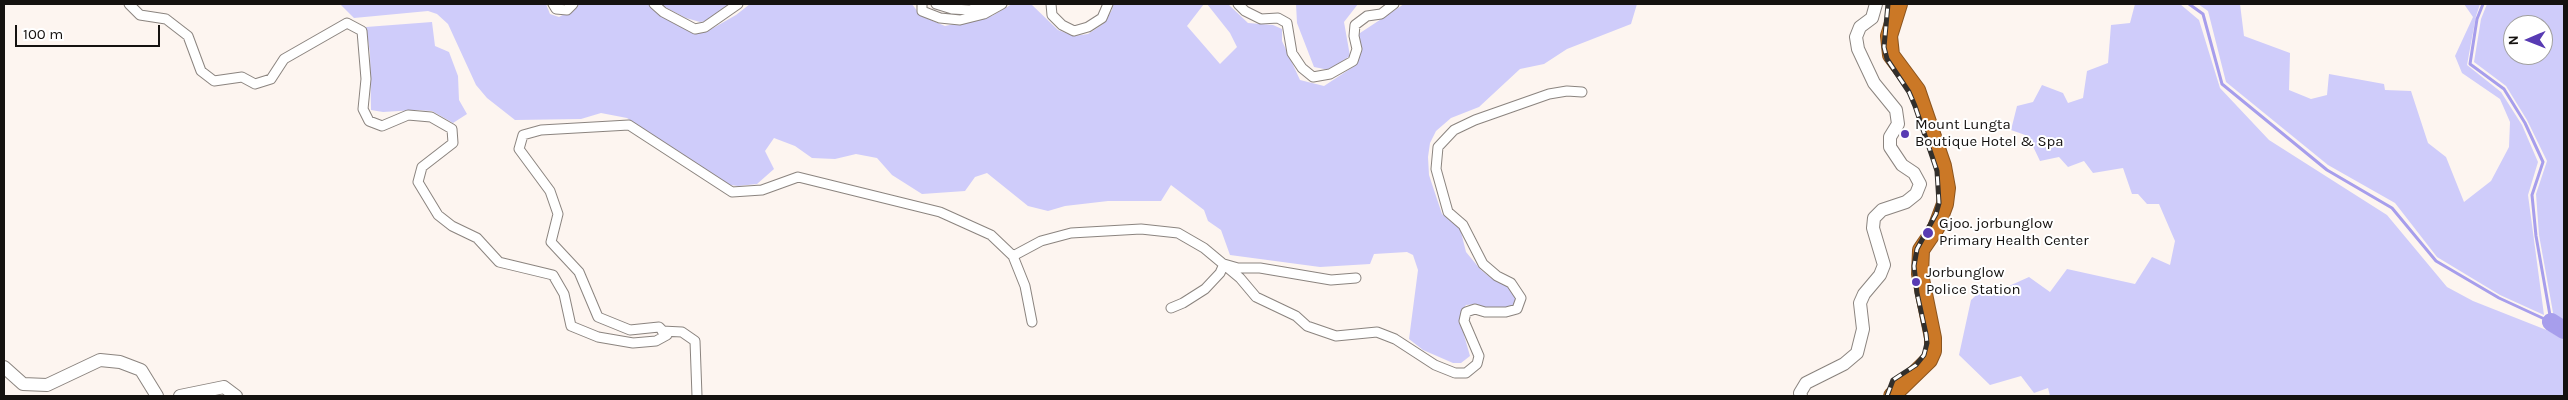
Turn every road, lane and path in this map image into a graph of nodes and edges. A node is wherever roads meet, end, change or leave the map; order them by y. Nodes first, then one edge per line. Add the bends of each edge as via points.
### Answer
1 (129, 4) edge
2 (553, 4) edge
3 (573, 4) edge
4 (654, 4) edge
5 (738, 4) edge
6 (922, 4) edge
7 (936, 4) edge
8 (988, 4) edge
9 (1002, 4) edge
10 (1043, 4) edge
11 (1051, 4) edge
12 (1108, 4) edge
13 (1238, 4) edge
14 (1394, 4) edge
15 (1876, 4) edge
16 (1899, 4) edge
17 (1052, 15) junction
18 (1582, 92) dead end
19 (1013, 256) junction
20 (1224, 264) junction
21 (1356, 278) dead end
22 (1171, 308) dead end
23 (1032, 322) dead end
24 (662, 330) junction
25 (4, 367) edge
26 (157, 396) edge
27 (180, 396) edge
28 (236, 396) edge
29 (697, 396) edge
30 (1801, 396) edge
31 (1892, 396) edge

1 - 24 street via 140,15 166,19 188,36 201,71 214,81 242,77 255,84 271,79 284,59 347,23 362,32 366,79 364,109 369,121 382,126 408,115 431,117 452,129 453,143 422,167 418,182 438,215 477,238 499,262 553,275 564,294 571,326 598,337 633,343 656,341 667,335
2 - 3 street via 556,9 567,10
4 - 5 street via 695,28 705,27
6 - 9 street via 922,11 940,18 960,20 984,14
7 - 8 street via 970,10
10 - 17 street
11 - 17 street
12 - 17 street via 1102,18 1074,32
13 - 14 street via 1261,19 1278,18 1287,22 1292,53 1313,77 1330,74 1353,61 1357,49 1355,25 1366,16 1381,14
15 - 30 main road via 1872,18 1860,27 1856,37 1858,48 1874,83 1896,110 1898,124 1890,137 1890,147 1920,184 1916,194 1906,202 1882,210 1874,218 1873,228 1884,265 1860,303 1863,329 1856,353 1844,364 1806,383
16 - 31 highway via 1889,36 1891,55 1917,90 1944,166 1947,188 1936,228 1921,250 1920,274 1933,350 1929,360
18 - 20 street via 1550,94 1474,120 1454,130 1438,147 1436,169 1448,212 1463,225 1483,264 1511,283 1521,298 1517,309 1506,312 1475,309 1466,312 1464,321 1479,356 1477,364 1466,373 1455,373 1435,365 1395,339 1377,332 1336,336 1307,326 1296,316 1256,297
19 - 20 street via 1041,240 1071,233 1141,229 1178,233
19 - 23 street via 1025,286
19 - 24 street via 991,235 940,212 798,177 762,190 732,192 629,125 541,130 523,135 519,149 550,190 558,214 551,242 579,272 598,317 630,330 659,327
20 - 21 street via 1330,280
20 - 22 street via 1205,289
24 - 29 street via 682,332 695,341
25 - 26 main road via 23,384 47,385 100,360 120,362 141,370
27 - 28 main road via 224,387

